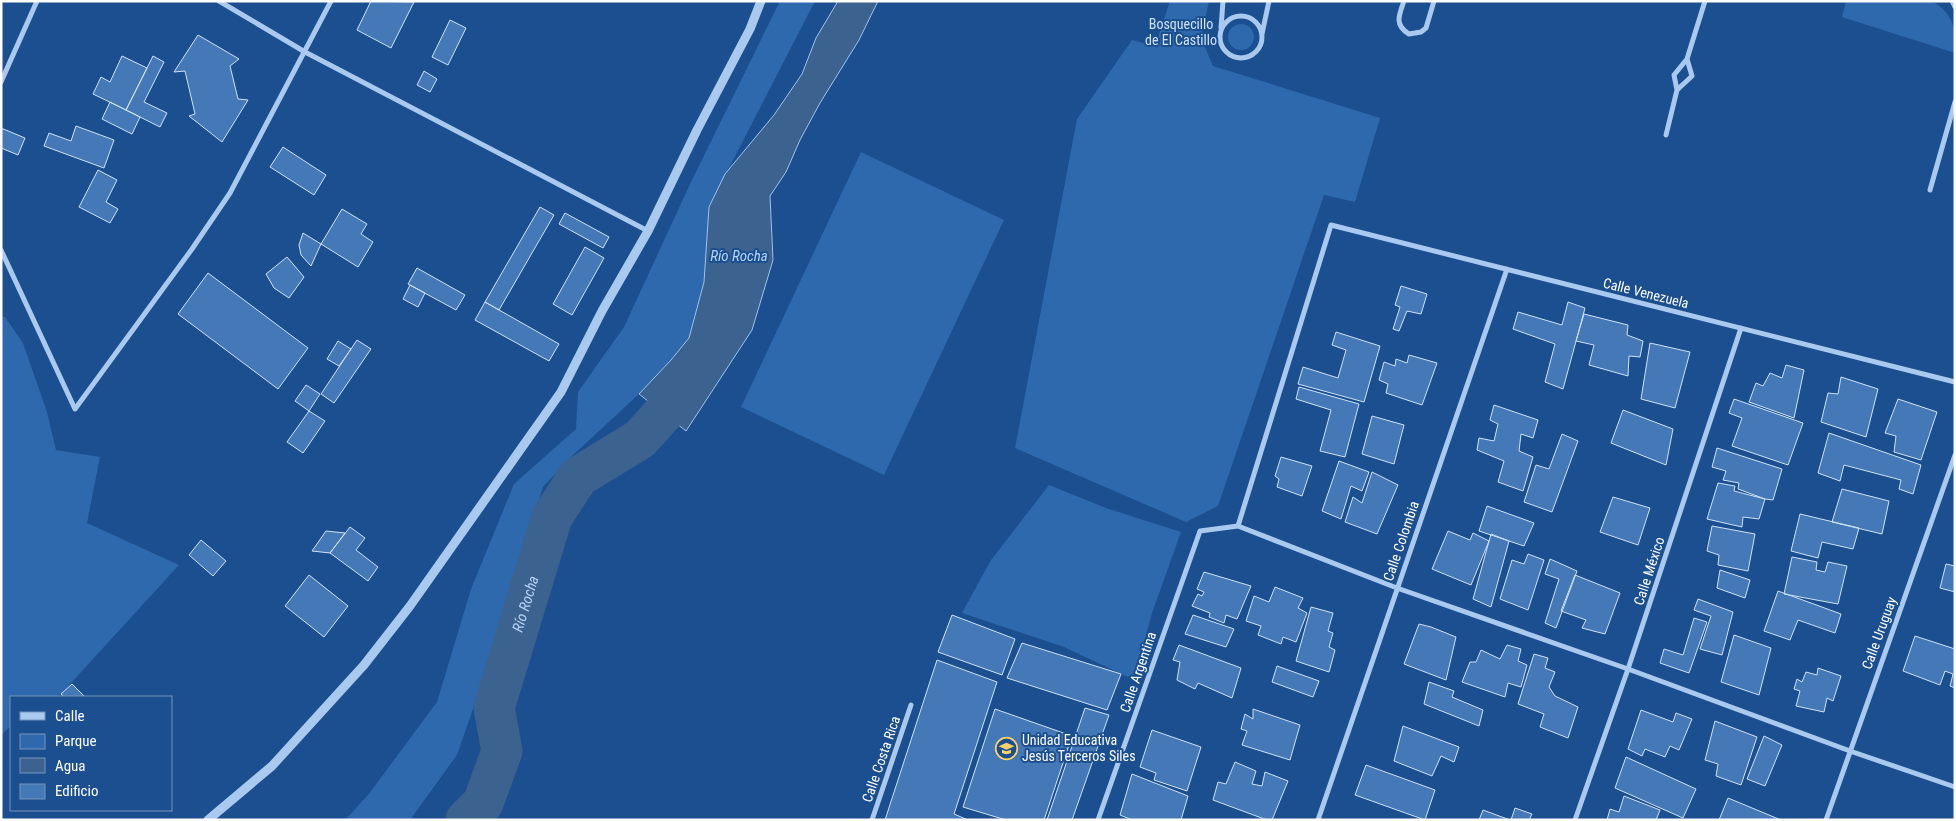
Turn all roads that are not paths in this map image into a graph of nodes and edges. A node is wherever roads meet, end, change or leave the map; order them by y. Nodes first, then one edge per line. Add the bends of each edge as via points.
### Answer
1 (37, 1) edge
2 (219, 1) edge
3 (331, 1) edge
4 (761, 1) edge
5 (1223, 1) edge
6 (1270, 1) edge
7 (1404, 1) edge
8 (1434, 1) edge
9 (1705, 1) edge
10 (1952, 1) edge
11 (1955, 7) edge
12 (1221, 32) junction
13 (1262, 34) junction
14 (305, 52) junction
15 (1687, 59) junction
16 (1, 82) edge
17 (1677, 90) junction
18 (1955, 102) edge
19 (1666, 135) dead end
20 (1930, 190) dead end
21 (648, 231) junction
22 (1, 250) edge
23 (1507, 270) junction
24 (1741, 328) junction
25 (1955, 382) edge
26 (1955, 455) edge
27 (1238, 526) junction
28 (1397, 588) junction
29 (1628, 668) junction
30 (911, 705) dead end
31 (1850, 751) junction
32 (1955, 786) edge
33 (208, 820) edge
34 (872, 820) edge
35 (1098, 820) edge
36 (1318, 820) edge
37 (1575, 820) edge
38 (1826, 820) edge

1 - 16 street
2 - 14 street
3 - 14 street
4 - 21 street
5 - 12 street
6 - 13 street
7 - 8 street via 1398,19 1399,25 1409,34 1426,28
9 - 15 street
10 - 11 street
12 - 13 street via 1223,25 1233,17 1246,16 1256,22
12 - 13 street via 1220,39 1227,52 1240,57 1247,57 1259,48
14 - 21 street
14 - 22 street via 230,193 75,409
15 - 17 street via 1674,75
15 - 17 street via 1692,76
17 - 19 street
18 - 20 street
21 - 33 street via 561,392 410,606 364,666 272,766
23 - 24 street, Calle Venezuela
23 - 27 street, Calle Venezuela via 1331,225
23 - 28 street, Calle Colombia
24 - 25 street, Calle Venezuela
24 - 29 street, Calle México
26 - 31 street, Calle Uruguay
27 - 28 street
27 - 35 street, Calle Argentina via 1200,531
28 - 29 street
28 - 36 street, Calle Colombia
29 - 31 street
29 - 37 street, Calle México
30 - 34 street, Calle Costa Rica
31 - 32 street
31 - 38 street, Calle Uruguay

